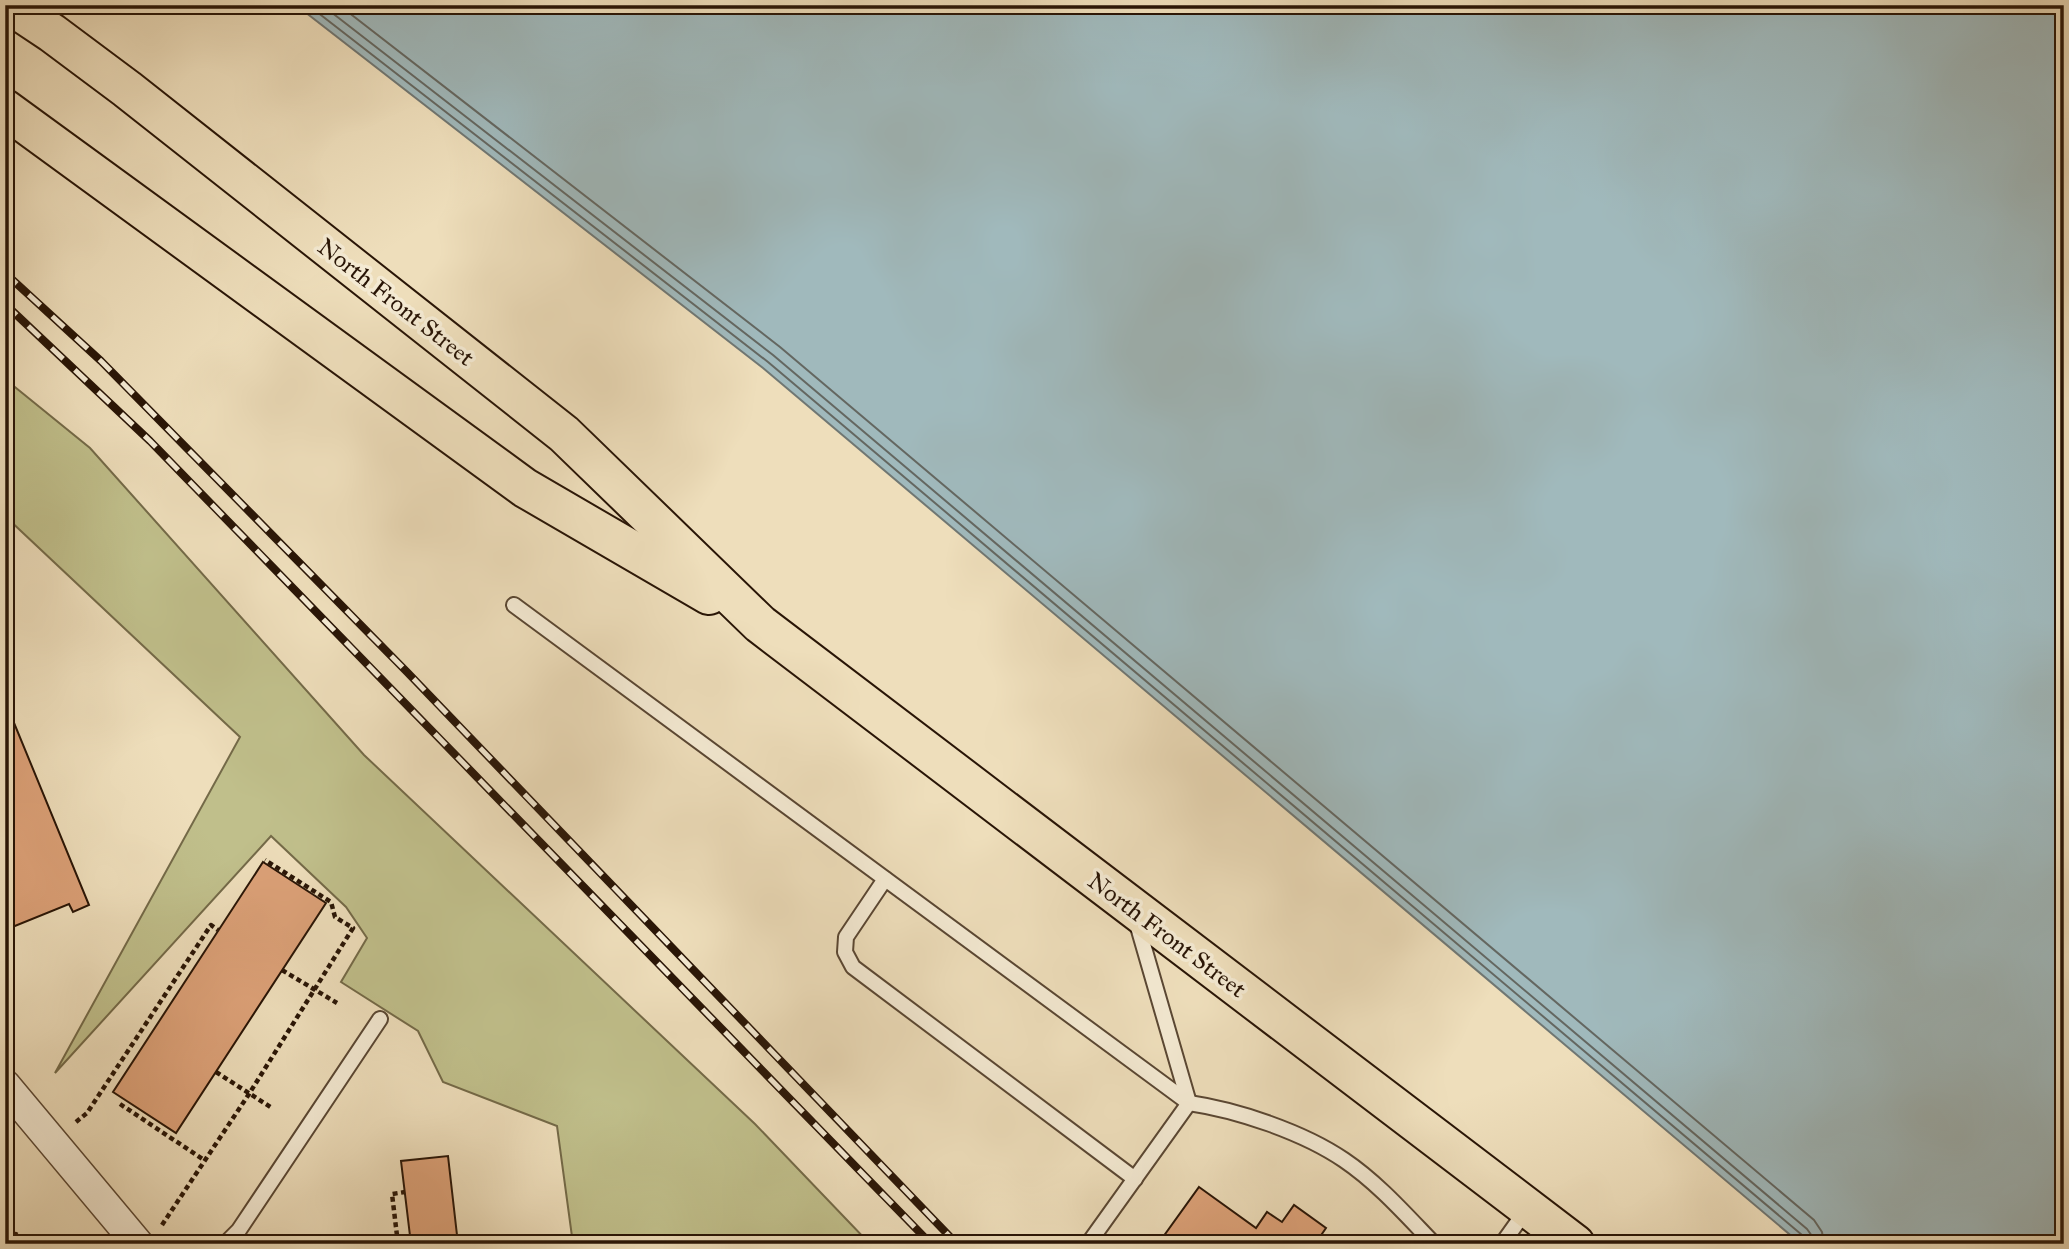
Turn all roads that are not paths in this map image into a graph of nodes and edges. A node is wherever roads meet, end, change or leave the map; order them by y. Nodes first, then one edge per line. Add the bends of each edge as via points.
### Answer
1 (10, 5) edge
2 (5, 109) edge
3 (514, 605) dead end
4 (760, 624) junction
5 (886, 880) junction
6 (1133, 909) junction
7 (380, 1018) dead end
8 (5, 1085) edge
9 (1189, 1104) junction
10 (1135, 1179) junction
11 (1527, 1209) junction
12 (148, 1238) edge
13 (225, 1244) edge
14 (1088, 1244) edge
15 (1434, 1244) edge
16 (1502, 1244) edge
17 (1576, 1244) edge

1 - 4 main road, North Front Street via 127,89 564,434
2 - 4 main road, North Front Street via 525,488
3 - 5 lane
4 - 6 main road, North Front Street
5 - 9 lane
5 - 10 lane via 846,937 845,953 853,967
6 - 9 lane
6 - 11 main road, North Front Street
7 - 13 lane via 239,1230
8 - 12 street
9 - 10 lane
9 - 15 lane via 1220,1108 1292,1133 1343,1159
10 - 14 lane
11 - 16 lane
11 - 17 main road, North Front Street

